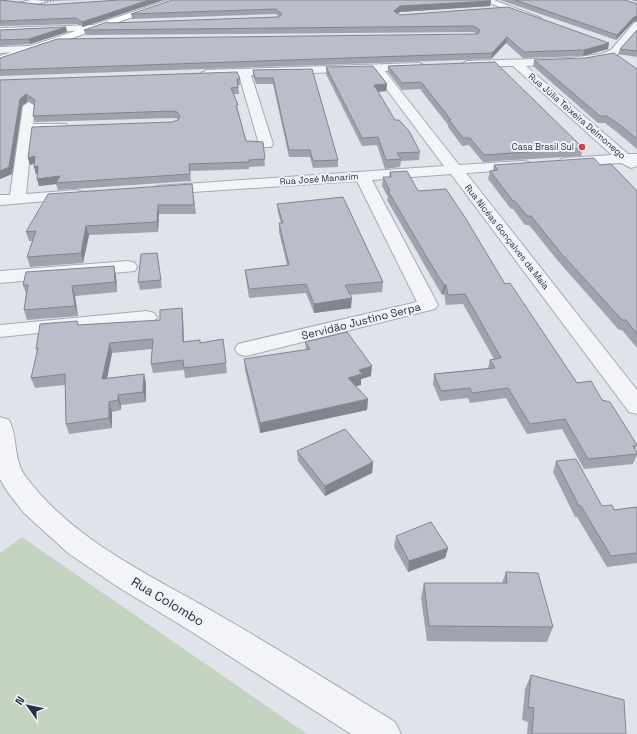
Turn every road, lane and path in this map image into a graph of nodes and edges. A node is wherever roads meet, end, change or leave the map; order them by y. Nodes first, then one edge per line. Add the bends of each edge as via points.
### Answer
1 (0, 0) edge
2 (42, 0) edge
3 (177, 0) edge
4 (191, 0) edge
5 (26, 4) junction
6 (486, 5) edge
7 (53, 6) edge
8 (0, 10) edge
9 (546, 21) edge
10 (143, 23) edge
11 (637, 25) edge
12 (99, 26) junction
13 (0, 31) edge
14 (98, 39) edge
15 (58, 40) junction
16 (30, 49) junction
17 (0, 50) edge
18 (0, 60) edge
19 (516, 63) junction
20 (454, 65) edge
21 (431, 66) edge
22 (377, 68) junction
23 (244, 72) junction
24 (197, 74) edge
25 (29, 106) edge
26 (72, 126) edge
27 (26, 128) junction
28 (266, 144) dead end
29 (631, 158) edge
30 (637, 169) edge
31 (456, 170) junction
32 (362, 176) junction
33 (150, 190) edge
34 (88, 194) edge
35 (17, 199) junction
36 (0, 200) edge
37 (128, 267) dead end
38 (0, 277) edge
39 (147, 317) dead end
40 (0, 331) edge
41 (246, 348) dead end
42 (637, 406) edge
43 (0, 426) edge
44 (383, 734) edge

1 - 5 street
2 - 5 street
3 - 4 street
3 - 12 main road
5 - 7 street
5 - 8 street
6 - 9 street via 510,8
10 - 12 street
11 - 19 street via 615,46 610,55 595,59
12 - 13 street
12 - 15 main road
14 - 15 street
15 - 16 main road
16 - 17 street
16 - 18 main road
19 - 20 street
19 - 29 street, Rua Júlia Teixeira Delmonego
21 - 22 street
22 - 23 street
22 - 31 street, Rua Nicéas Gonçalves da Maia
23 - 24 street
23 - 28 street
25 - 27 street
26 - 27 street
27 - 35 street
29 - 30 street, Rua Júlia Teixeira Delmonego
29 - 31 street, Rua José Manarim
31 - 32 street, Rua José Manarim
31 - 42 street, Rua Nicéas Gonçalves da Maia
32 - 33 street, Rua José Manarim
32 - 41 street, Servidão Justino Serpa via 428,305
34 - 35 street
35 - 36 street
37 - 38 street
39 - 40 street
43 - 44 street, Rua Colombo via 4,454 15,483 33,505 58,528 140,585

